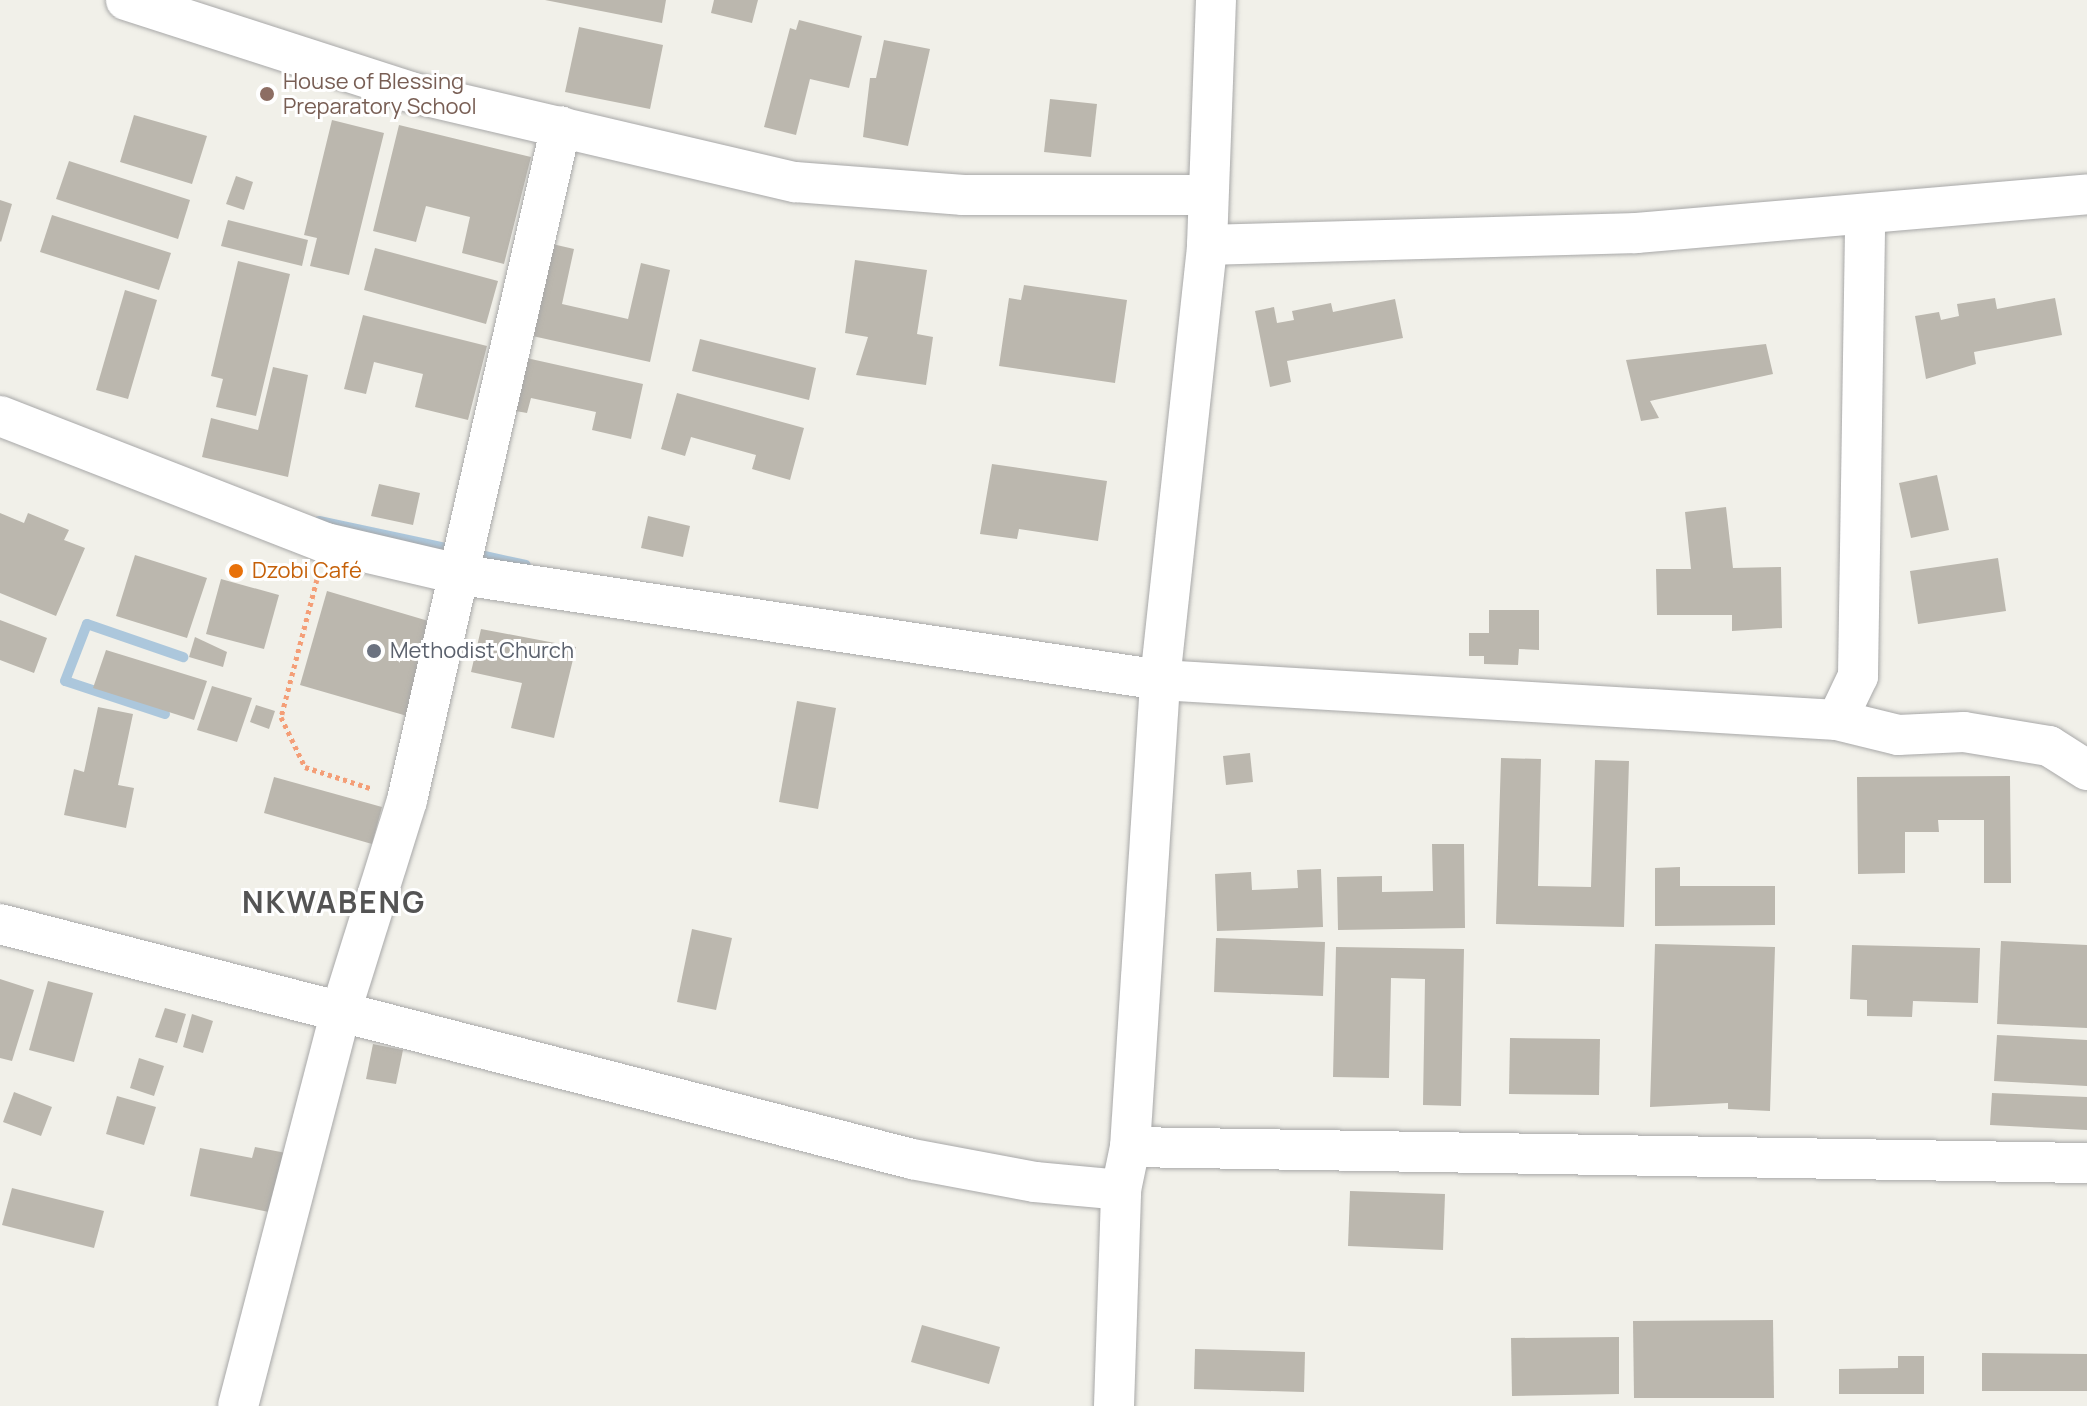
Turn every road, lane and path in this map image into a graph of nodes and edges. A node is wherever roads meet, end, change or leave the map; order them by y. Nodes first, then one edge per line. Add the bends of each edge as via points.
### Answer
1 (126, 0) edge
2 (1216, 0) edge
3 (561, 126) junction
4 (2087, 194) edge
5 (1205, 195) junction
6 (1865, 214) junction
7 (1207, 245) junction
8 (0, 416) edge
9 (326, 543) junction
10 (462, 575) junction
11 (1160, 680) junction
12 (1837, 720) junction
13 (2087, 770) edge
14 (407, 800) junction
15 (0, 924) edge
16 (340, 1014) junction
17 (1130, 1147) junction
18 (2087, 1163) edge
19 (1121, 1190) junction
20 (238, 1406) edge
21 (1114, 1406) edge

1 - 3 street via 410,92
2 - 5 street
3 - 5 street via 795,182 963,195
3 - 10 street
4 - 6 street
5 - 7 street
6 - 7 street via 1636,233
6 - 12 street via 1858,676
7 - 11 street
8 - 9 street
9 - 10 street
9 - 14 path via 281,717 305,767
10 - 11 street
10 - 14 street
11 - 12 street
11 - 17 street
12 - 13 street via 1898,735 1964,732 2049,746
14 - 16 street
15 - 16 street
16 - 19 street via 912,1159 1035,1182
16 - 20 street
17 - 18 street
17 - 19 street
19 - 21 street

